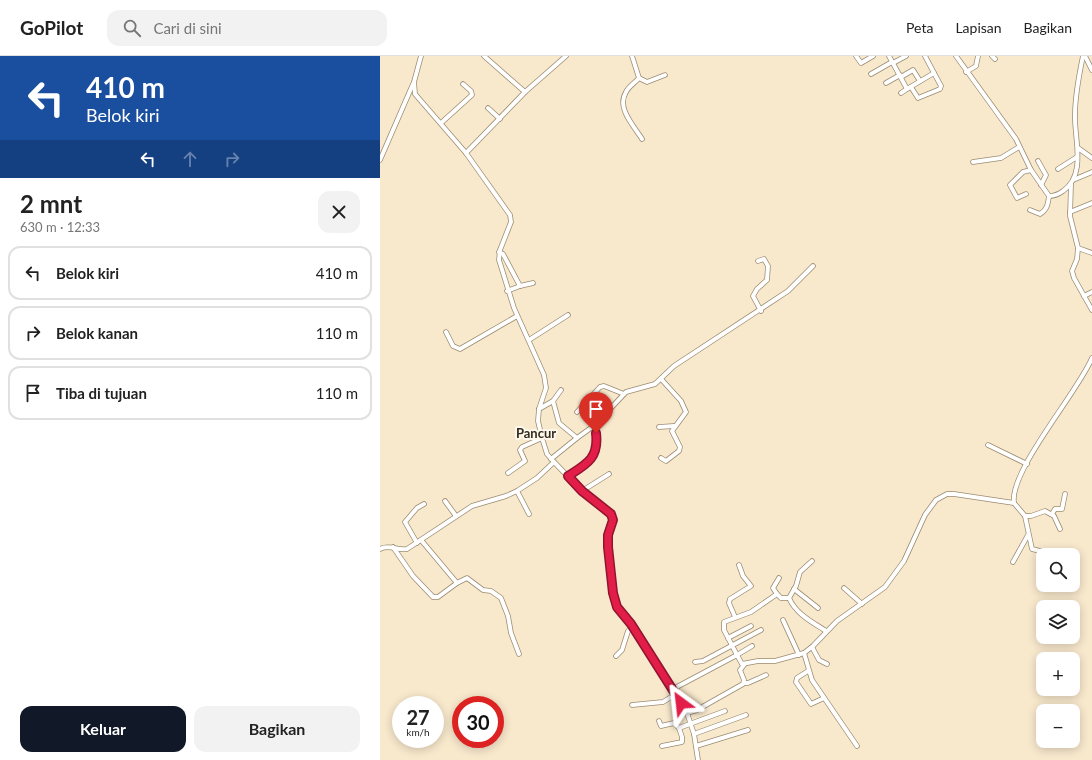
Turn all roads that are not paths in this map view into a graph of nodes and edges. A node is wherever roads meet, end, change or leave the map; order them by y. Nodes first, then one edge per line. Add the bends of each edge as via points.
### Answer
1 (421, 56) edge
2 (484, 56) edge
3 (566, 56) edge
4 (632, 56) edge
5 (856, 56) edge
6 (873, 56) edge
7 (889, 56) edge
8 (906, 56) edge
9 (931, 56) edge
10 (956, 56) edge
11 (978, 56) edge
12 (1084, 56) edge
13 (925, 58) edge
14 (892, 63) junction
15 (1092, 70) edge
16 (966, 72) junction
17 (934, 73) junction
18 (871, 74) dead end
19 (665, 75) dead end
20 (900, 76) junction
21 (639, 78) junction
22 (920, 81) junction
23 (414, 82) junction
24 (463, 84) dead end
25 (886, 84) dead end
26 (909, 88) junction
27 (525, 92) junction
28 (901, 93) dead end
29 (488, 108) dead end
30 (500, 119) junction
31 (441, 123) junction
32 (642, 139) dead end
33 (1019, 147) junction
34 (1078, 148) junction
35 (466, 153) junction
36 (1078, 157) junction
37 (1092, 158) edge
38 (380, 160) edge
39 (1038, 161) dead end
40 (973, 162) dead end
41 (1058, 169) dead end
42 (1031, 170) junction
43 (1092, 172) edge
44 (1072, 182) junction
45 (1041, 185) junction
46 (1026, 194) dead end
47 (1049, 196) junction
48 (1092, 203) edge
49 (1030, 210) dead end
50 (1070, 212) junction
51 (1078, 248) junction
52 (499, 252) junction
53 (1092, 253) edge
54 (758, 261) dead end
55 (813, 266) dead end
56 (533, 283) dead end
57 (520, 286) junction
58 (508, 291) junction
59 (1092, 292) edge
60 (1084, 296) junction
61 (1092, 310) edge
62 (760, 311) junction
63 (568, 315) dead end
64 (517, 316) junction
65 (446, 332) dead end
66 (530, 340) junction
67 (1092, 358) edge
68 (662, 380) junction
69 (561, 390) dead end
70 (624, 394) junction
71 (553, 401) junction
72 (539, 408) junction
73 (577, 412) dead end
74 (595, 426) junction
75 (674, 426) junction
76 (659, 427) dead end
77 (542, 438) junction
78 (576, 438) junction
79 (988, 445) dead end
80 (661, 458) dead end
81 (552, 461) junction
82 (1027, 464) junction
83 (508, 472) dead end
84 (609, 474) dead end
85 (568, 476) junction
86 (517, 491) junction
87 (582, 491) junction
88 (1065, 494) dead end
89 (445, 501) dead end
90 (1014, 503) junction
91 (424, 504) dead end
92 (529, 514) dead end
93 (1052, 514) junction
94 (456, 516) junction
95 (1025, 516) junction
96 (1060, 529) dead end
97 (1028, 535) junction
98 (419, 541) junction
99 (393, 547) junction
100 (380, 549) edge
101 (1036, 550) edge
102 (812, 561) dead end
103 (1013, 562) dead end
104 (739, 565) dead end
105 (779, 578) dead end
106 (458, 583) junction
107 (844, 588) dead end
108 (794, 589) junction
109 (777, 594) junction
110 (789, 598) junction
111 (862, 604) junction
112 (818, 608) dead end
113 (735, 617) junction
114 (784, 620) dead end
115 (752, 626) dead end
116 (634, 629) junction
117 (761, 630) dead end
118 (826, 632) junction
119 (728, 638) junction
120 (731, 645) junction
121 (752, 646) dead end
122 (812, 647) junction
123 (804, 653) junction
124 (519, 654) dead end
125 (737, 655) junction
126 (798, 655) junction
127 (616, 656) dead end
128 (696, 662) dead end
129 (827, 664) dead end
130 (744, 665) junction
131 (808, 671) junction
132 (766, 675) dead end
133 (744, 683) junction
134 (674, 692) junction
135 (824, 698) junction
136 (632, 705) dead end
137 (725, 711) dead end
138 (687, 713) junction
139 (746, 716) dead end
140 (659, 721) dead end
141 (691, 724) junction
142 (679, 728) junction
143 (748, 730) dead end
144 (694, 734) junction
145 (662, 746) dead end
146 (696, 746) junction
147 (857, 746) dead end
148 (698, 760) edge

1 - 23 street
2 - 27 street
3 - 27 street
4 - 21 street
5 - 6 street via 861,63
7 - 14 street
8 - 14 street
9 - 13 street
10 - 16 street
11 - 16 street via 976,66
12 - 15 street
12 - 34 street via 1075,114
13 - 17 street
14 - 18 street
14 - 20 street
16 - 33 street via 1016,139
17 - 22 street
17 - 26 street via 940,88 918,98
19 - 21 street via 647,82
20 - 22 street via 913,70
20 - 25 street
20 - 26 street
21 - 32 street via 626,90 623,105
22 - 26 street
23 - 31 street via 415,94
23 - 38 street
24 - 31 street via 472,95
26 - 28 street
27 - 30 street
29 - 30 street
30 - 35 street
31 - 35 street
33 - 40 street via 1001,158
33 - 42 street
34 - 36 street
34 - 37 street
35 - 52 street via 510,214 510,226
36 - 41 street
36 - 44 street
39 - 45 street via 1046,175
42 - 45 street
42 - 46 street via 1023,172 1009,187 1017,198
43 - 44 street
44 - 47 street via 1058,194
44 - 50 street
45 - 47 street
47 - 49 street via 1044,212 1040,214
48 - 50 street
50 - 51 street
51 - 53 street
51 - 60 street via 1072,271
52 - 57 street via 503,254
52 - 58 street via 499,263
54 - 62 street via 764,259 768,269 767,280 753,296
55 - 62 street via 788,291
56 - 57 street
57 - 58 street
58 - 64 street
59 - 60 street
60 - 61 street
62 - 68 street via 674,366
63 - 66 street
64 - 65 street via 460,349 454,346
64 - 66 street
66 - 72 street via 546,384
67 - 82 street
68 - 70 street
68 - 75 street via 686,410
69 - 71 street
70 - 73 street via 604,386 600,387
70 - 74 street
71 - 72 street
71 - 78 street via 559,423
72 - 77 street via 538,421
74 - 78 street
74 - 85 street via 596,451 590,461
75 - 76 street
75 - 80 street via 672,431 680,447 679,451 666,461
77 - 81 street
77 - 83 street via 522,447 520,450 525,460
78 - 81 street
79 - 82 street
81 - 85 street
81 - 86 street via 537,478
82 - 90 street via 1016,484
84 - 87 street
85 - 87 street
86 - 92 street
86 - 94 street via 472,506
87 - 116 street via 608,510 612,517 608,541 613,593 619,610
88 - 93 street via 1062,509 1055,508
89 - 94 street
90 - 95 street
90 - 111 street via 954,494 947,494 936,500 924,515 898,571 877,594
91 - 98 street via 405,522
93 - 95 street via 1045,511
93 - 96 street
94 - 98 street
95 - 97 street
97 - 101 street via 1032,549
97 - 103 street
98 - 99 street via 405,550
98 - 106 street
99 - 100 street
99 - 106 street via 433,597 438,597
102 - 108 street via 800,572
104 - 113 street via 751,586 730,599 729,603
105 - 109 street via 773,588
106 - 124 street via 467,578 483,590 491,591 501,598
107 - 111 street
108 - 110 street
108 - 112 street
109 - 110 street
109 - 113 street via 756,609
110 - 118 street via 795,609
111 - 118 street
113 - 119 street via 724,622
114 - 126 street
115 - 119 street
116 - 127 street via 628,631 622,650
116 - 134 street
117 - 120 street
118 - 122 street
119 - 120 street
120 - 125 street
120 - 128 street via 703,661
121 - 125 street
122 - 123 street
122 - 129 street via 819,660
123 - 126 street
123 - 131 street
125 - 130 street
125 - 134 street
126 - 130 street
130 - 133 street via 740,670
131 - 135 street
131 - 135 street via 797,678 796,682 811,704
132 - 133 street
133 - 138 street via 722,697
134 - 136 street via 663,702
134 - 138 street
135 - 147 street
137 - 141 street
138 - 141 street
139 - 144 street
140 - 142 street via 661,726 674,723
141 - 142 street
141 - 144 street
142 - 145 street via 682,742
143 - 146 street
144 - 146 street
146 - 148 street

